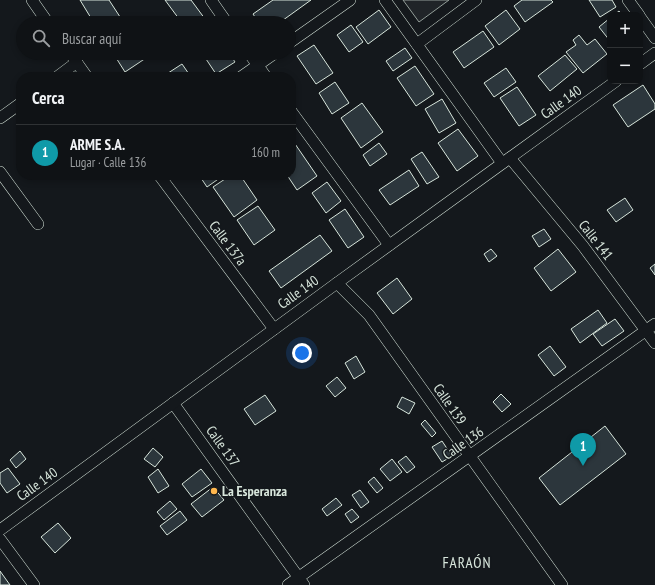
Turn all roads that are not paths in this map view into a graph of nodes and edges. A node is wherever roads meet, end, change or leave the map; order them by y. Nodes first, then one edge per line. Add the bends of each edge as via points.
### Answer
1 (32, 0) edge
2 (211, 0) edge
3 (350, 0) edge
4 (385, 0) edge
5 (476, 0) edge
6 (628, 0) edge
7 (636, 12) edge
8 (43, 16) edge
9 (222, 16) edge
10 (643, 22) edge
11 (296, 38) edge
12 (655, 38) edge
13 (416, 44) junction
14 (655, 53) edge
15 (254, 60) edge
16 (265, 60) edge
17 (77, 62) joint
18 (643, 62) edge
19 (258, 65) junction
20 (63, 72) edge
21 (84, 72) edge
22 (248, 72) edge
23 (263, 72) edge
24 (612, 84) edge
25 (16, 107) edge
26 (0, 118) edge
27 (296, 118) edge
28 (506, 160) junction
29 (0, 172) edge
30 (163, 180) edge
31 (38, 224) dead end
32 (389, 246) junction
33 (337, 283) junction
34 (650, 327) edge
35 (274, 329) junction
36 (655, 343) edge
37 (173, 403) junction
38 (469, 457) junction
39 (0, 530) edge
40 (0, 539) edge
41 (301, 581) edge
42 (34, 585) edge
43 (288, 585) edge
44 (562, 585) edge

1 - 8 street
2 - 9 street
3 - 11 street
4 - 13 street, Calle 141
5 - 13 street
6 - 7 street
10 - 12 street
13 - 28 street, Calle 141
14 - 18 street
15 - 19 street
16 - 19 street
17 - 20 street
17 - 21 street
19 - 22 street
19 - 23 street
24 - 28 street, Calle 140
25 - 26 street
27 - 32 street
28 - 32 street, Calle 140
28 - 34 street, Calle 141 via 583,246
29 - 31 street
30 - 35 street, Calle 137a
32 - 33 street, Calle 140
33 - 35 street, Calle 140
33 - 38 street, Calle 139 via 369,314
34 - 36 street, Calle 141
34 - 38 street, Calle 136
35 - 37 street, Calle 140
37 - 39 street, Calle 140
37 - 41 street, Calle 137
38 - 41 street, Calle 136
38 - 44 street, Calle 139
40 - 42 street
41 - 43 street, Calle 136

